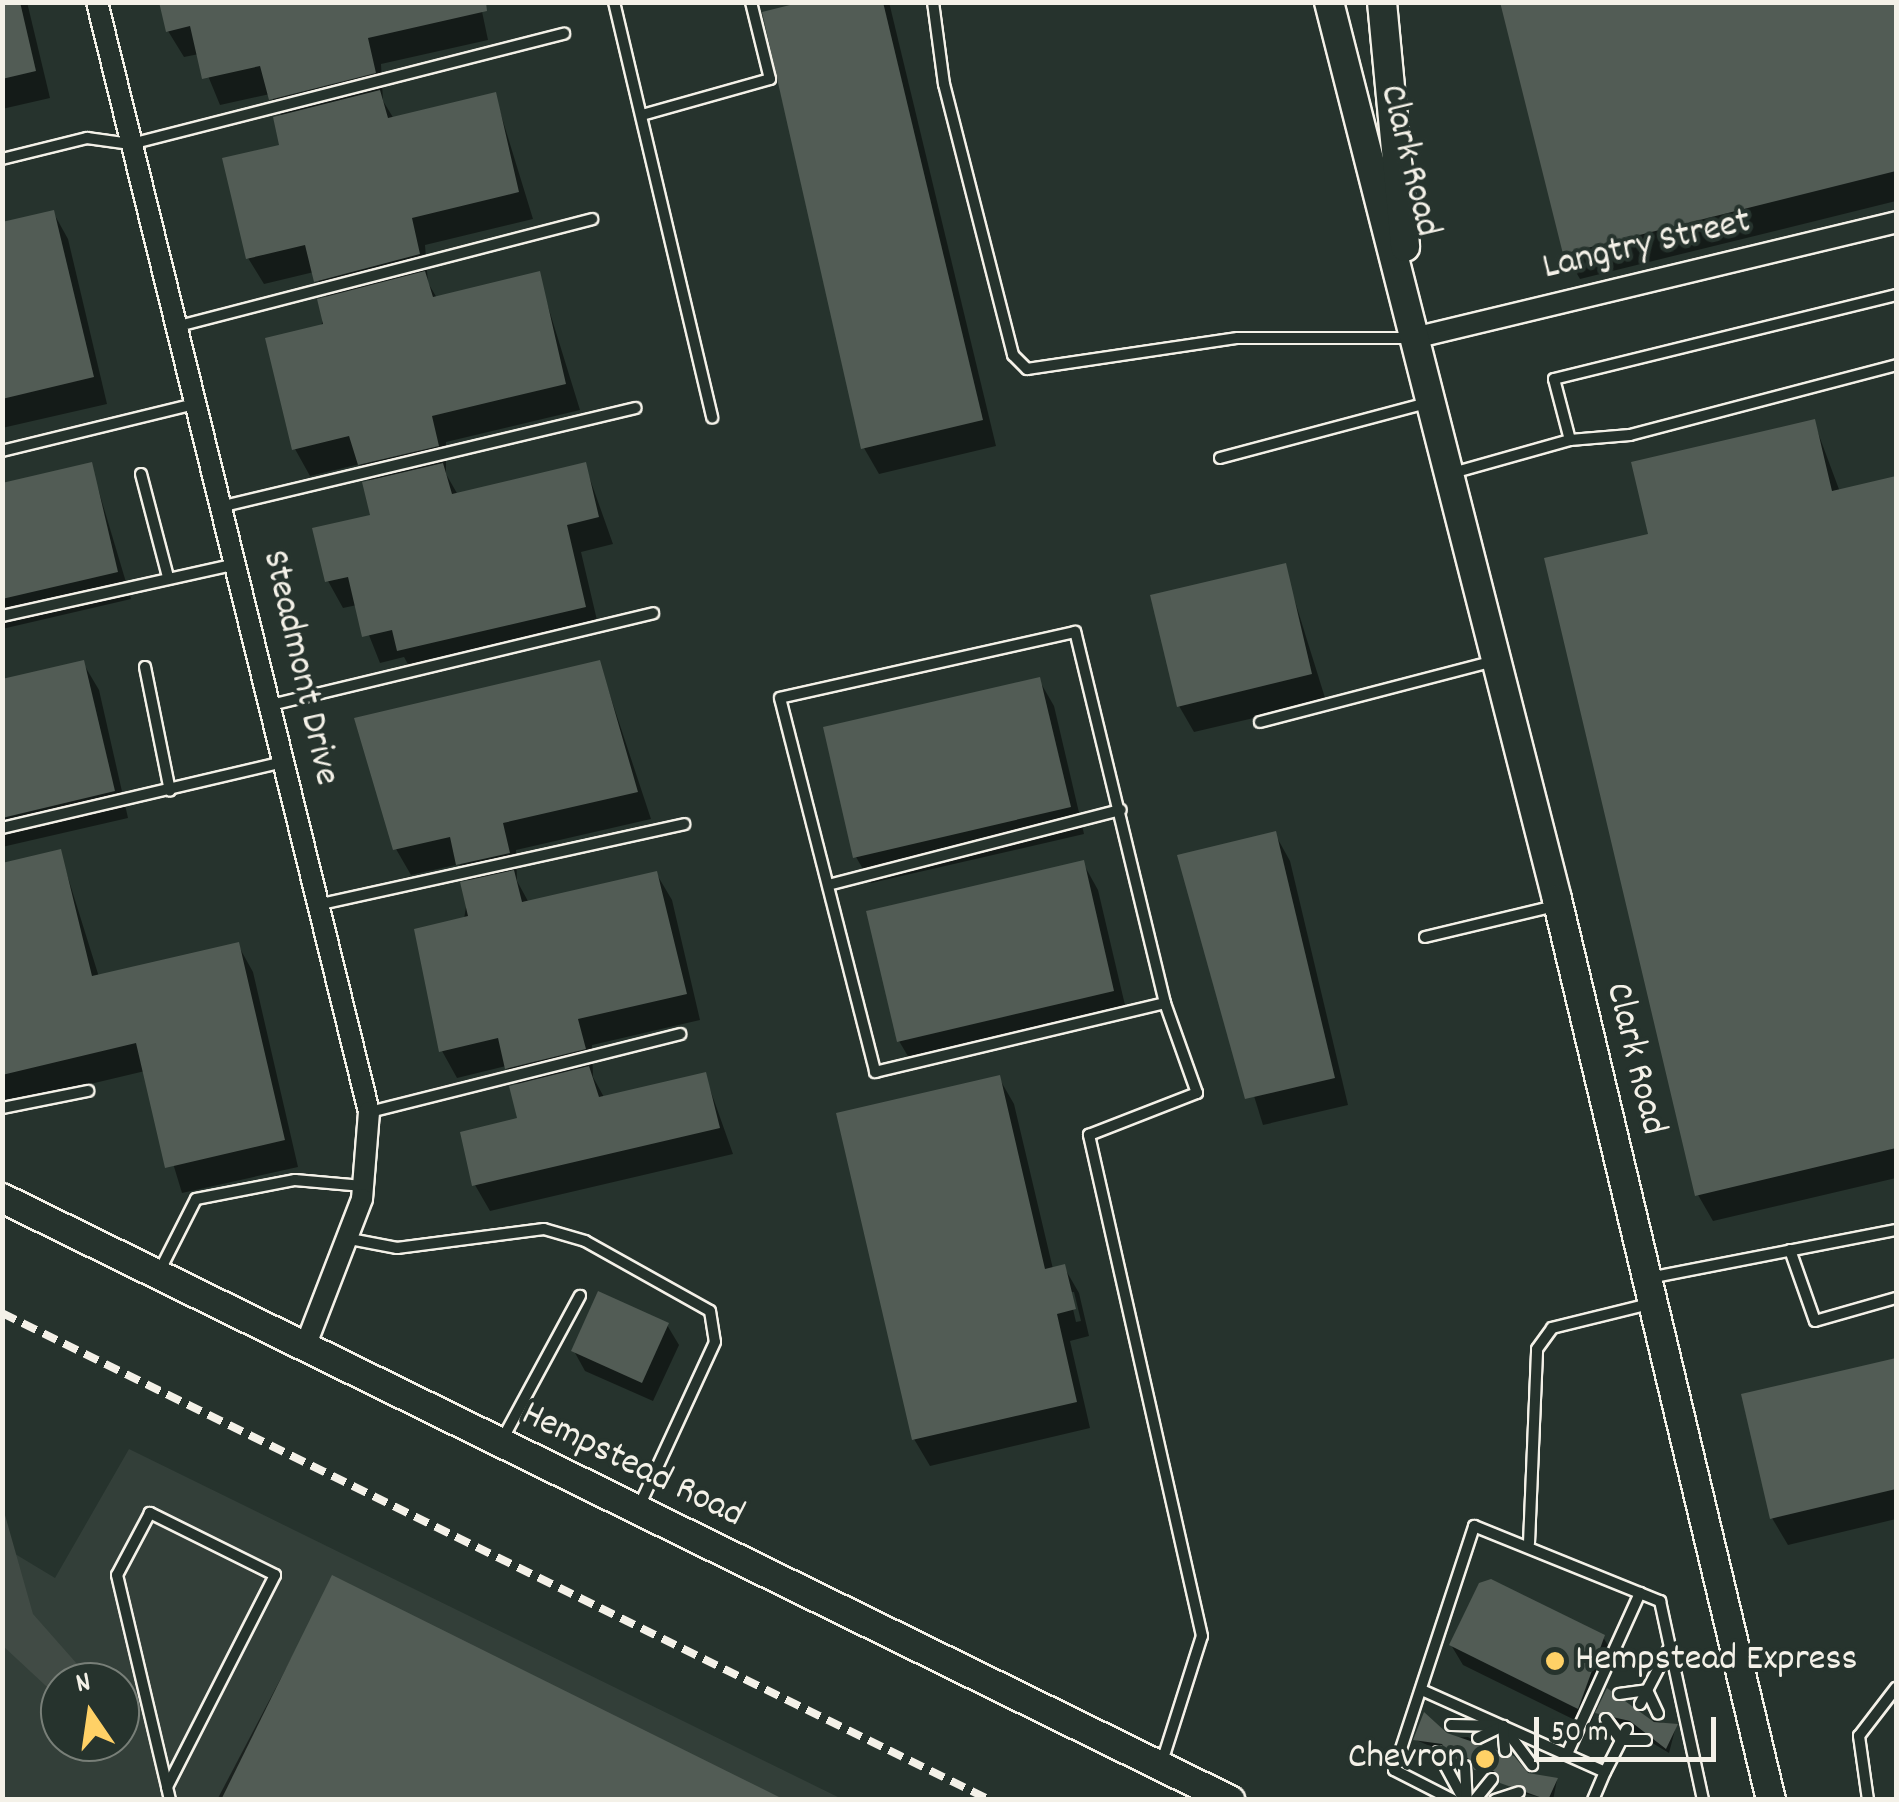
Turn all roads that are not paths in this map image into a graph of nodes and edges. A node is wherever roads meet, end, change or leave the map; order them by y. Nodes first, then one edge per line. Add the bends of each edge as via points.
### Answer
1 (97, 2) edge
2 (614, 2) edge
3 (751, 2) edge
4 (933, 2) edge
5 (1329, 2) edge
6 (1382, 2) edge
7 (564, 34) dead end
8 (642, 114) junction
9 (131, 144) junction
10 (2, 159) edge
11 (592, 219) dead end
12 (1896, 222) edge
13 (1896, 295) edge
14 (174, 327) junction
15 (1414, 338) junction
16 (1896, 365) edge
17 (1430, 402) junction
18 (196, 404) junction
19 (636, 408) dead end
20 (712, 418) dead end
21 (1570, 440) junction
22 (2, 451) edge
23 (1220, 458) dead end
24 (142, 474) dead end
25 (1448, 474) junction
26 (224, 506) junction
27 (238, 563) junction
28 (168, 578) junction
29 (653, 614) dead end
30 (2, 616) edge
31 (1495, 660) junction
32 (145, 666) dead end
33 (271, 704) junction
34 (1260, 722) dead end
35 (284, 762) junction
36 (170, 791) junction
37 (1120, 810) junction
38 (684, 824) dead end
39 (2, 828) edge
40 (832, 884) junction
41 (321, 904) junction
42 (1558, 905) junction
43 (1425, 938) dead end
44 (1164, 1002) junction
45 (680, 1034) dead end
46 (88, 1092) dead end
47 (2, 1108) edge
48 (369, 1112) junction
49 (363, 1186) junction
50 (2, 1198) edge
51 (1896, 1230) edge
52 (350, 1239) junction
53 (1790, 1250) junction
54 (158, 1275) junction
55 (1651, 1291) junction
56 (580, 1296) dead end
57 (1896, 1298) edge
58 (305, 1348) junction
59 (501, 1443) junction
60 (637, 1510) junction
61 (1528, 1543) junction
62 (1640, 1592) junction
63 (1670, 1647) junction
64 (1896, 1688) edge
65 (1647, 1690) junction
66 (1424, 1691) junction
67 (1619, 1694) dead end
68 (1640, 1704) dead end
69 (1658, 1714) dead end
70 (1606, 1719) dead end
71 (1451, 1725) dead end
72 (1504, 1726) junction
73 (1624, 1735) junction
74 (1478, 1738) dead end
75 (1646, 1740) dead end
76 (1505, 1751) dead end
77 (1438, 1752) dead end
78 (1567, 1754) junction
79 (1161, 1765) junction
80 (1532, 1765) dead end
81 (1465, 1766) dead end
82 (1605, 1772) junction
83 (1492, 1779) dead end
84 (167, 1787) junction
85 (1520, 1792) dead end
86 (1764, 1797) edge
87 (1469, 1799) edge
88 (170, 1800) edge
89 (1230, 1800) edge
90 (1453, 1800) edge
91 (1495, 1800) edge
92 (1593, 1800) edge
93 (1703, 1800) edge
94 (1868, 1800) edge

1 - 9 street, Steadmont Drive
2 - 8 lane
3 - 8 lane via 770,79
4 - 15 lane via 1003,316 1027,370 1238,338
5 - 15 street, Clark Road
6 - 15 street, Clark Road
7 - 9 lane
8 - 20 lane
9 - 10 lane via 87,138
9 - 14 street, Steadmont Drive
11 - 14 lane
12 - 15 street, Langtry Street
13 - 21 lane via 1554,379
14 - 18 street, Steadmont Drive
15 - 17 street, Clark Road
16 - 21 lane via 1630,435
17 - 23 lane
17 - 25 street, Clark Road
18 - 22 lane
18 - 26 street, Steadmont Drive
19 - 26 lane
21 - 25 lane
24 - 28 lane
25 - 31 street, Clark Road
26 - 27 street, Steadmont Drive
27 - 28 lane
27 - 33 street, Steadmont Drive
28 - 30 lane
29 - 33 lane
31 - 34 lane
31 - 42 street, Clark Road
32 - 36 lane
33 - 35 street, Steadmont Drive
35 - 36 lane
35 - 41 street, Steadmont Drive
36 - 39 lane
37 - 40 lane
37 - 40 lane via 1075,632 780,698
37 - 44 lane
38 - 41 lane
40 - 44 lane via 874,1072
41 - 48 street, Steadmont Drive
42 - 43 lane
42 - 55 street, Clark Road
44 - 79 lane via 1197,1093 1089,1135 1202,1636
45 - 48 lane
46 - 47 lane
48 - 49 street, Steadmont Drive
49 - 52 street, Steadmont Drive
49 - 54 lane via 295,1180 196,1200
50 - 54 street, Hempstead Road
51 - 53 lane
52 - 58 street, Steadmont Drive
52 - 60 lane via 396,1248 544,1229 585,1241 710,1311 715,1342
53 - 55 lane
53 - 57 lane via 1816,1321
54 - 58 street, Hempstead Road
55 - 61 lane via 1552,1328 1537,1349
55 - 86 street, Clark Road
56 - 59 lane
58 - 59 street, Hempstead Road
59 - 60 street, Hempstead Road
60 - 79 street, Hempstead Road
61 - 62 lane
61 - 66 lane via 1474,1526
62 - 63 lane via 1660,1601
62 - 78 lane
63 - 65 lane
63 - 93 lane
64 - 94 lane via 1859,1736
65 - 67 lane
65 - 68 lane
65 - 69 lane
66 - 72 lane
66 - 90 lane via 1394,1770
70 - 73 lane
71 - 72 lane
72 - 74 lane
72 - 76 lane
72 - 78 lane
72 - 80 lane
73 - 75 lane
73 - 82 lane
77 - 87 lane
78 - 82 lane
79 - 89 street, Hempstead Road
81 - 87 lane
82 - 92 lane
83 - 87 lane
84 - 84 lane via 117,1574 150,1513 275,1575
84 - 88 lane
85 - 91 lane

